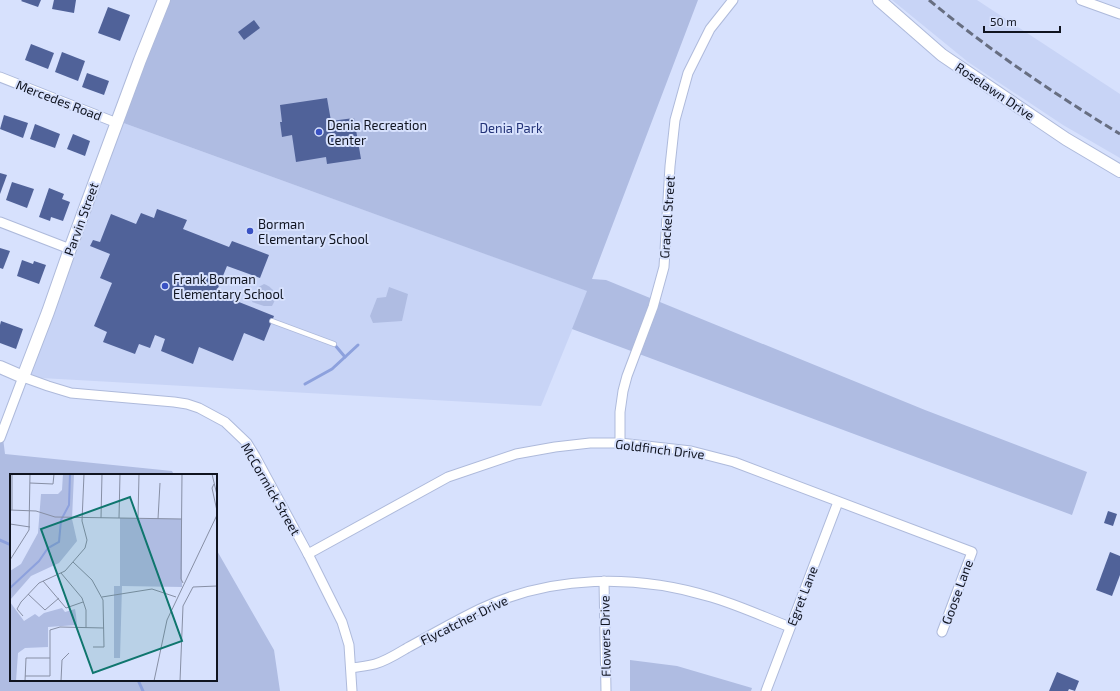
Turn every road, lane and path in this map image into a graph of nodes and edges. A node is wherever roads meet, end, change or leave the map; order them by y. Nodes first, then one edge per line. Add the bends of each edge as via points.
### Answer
1 (164, 0) edge
2 (733, 0) edge
3 (879, 0) edge
4 (1081, 0) edge
5 (1120, 14) edge
6 (0, 77) edge
7 (117, 123) junction
8 (1120, 171) edge
9 (0, 222) edge
10 (70, 249) junction
11 (272, 321) dead end
12 (334, 344) dead end
13 (0, 368) edge
14 (23, 377) junction
15 (0, 438) edge
16 (620, 443) junction
17 (838, 502) junction
18 (972, 552) joint
19 (308, 554) junction
20 (604, 581) junction
21 (790, 627) junction
22 (942, 632) dead end
23 (351, 668) junction
24 (352, 691) edge
25 (606, 691) edge
26 (766, 691) edge

1 - 7 street, Parvin Street
2 - 16 street, Grackel Street via 710,29 688,73 675,120 664,267 654,307 623,391
3 - 8 street, Roselawn Drive via 942,55 1066,139
4 - 5 street
6 - 7 street, Mercedes Road
7 - 10 street, Parvin Street
9 - 10 street
10 - 14 street, Parvin Street
11 - 12 lane
13 - 14 street, McCormick Street
14 - 15 street, Parvin Street
14 - 19 street, McCormick Street via 71,393 174,402 212,413 236,432 251,450
16 - 17 street, Goldfinch Drive via 665,447 734,462
16 - 19 street, Goldfinch Drive via 555,447 516,454 455,474
17 - 18 street, Goldfinch Drive
17 - 21 street, Egret Lane
18 - 22 street, Goose Lane
19 - 23 street, McCormick Street via 342,622 349,645
20 - 21 street, Flycatcher Drive via 648,583 692,592
20 - 23 street, Flycatcher Drive via 554,586 506,598 376,664
20 - 25 street, Flowers Drive
21 - 26 street, Egret Lane
23 - 24 street, McCormick Street

